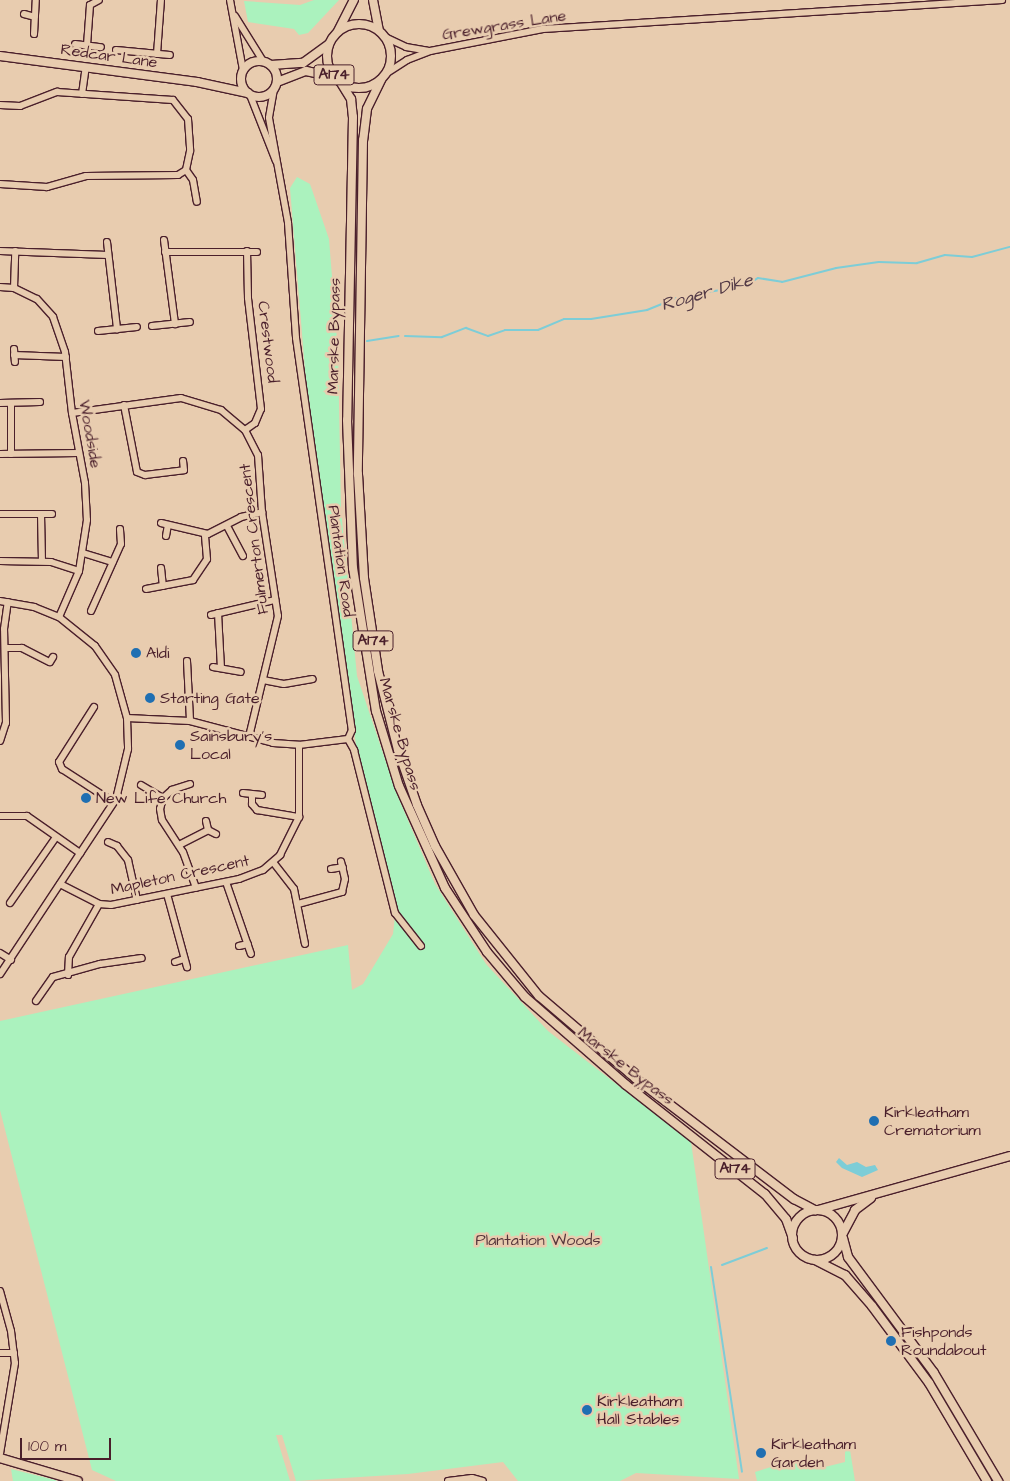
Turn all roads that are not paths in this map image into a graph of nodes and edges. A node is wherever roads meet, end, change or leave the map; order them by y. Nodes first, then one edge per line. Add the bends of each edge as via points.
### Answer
1 (36, 0) edge
2 (99, 0) edge
3 (161, 0) edge
4 (230, 0) edge
5 (354, 0) edge
6 (373, 0) edge
7 (1002, 0) edge
8 (233, 13) junction
9 (24, 14) dead end
10 (34, 17) junction
11 (379, 30) junction
12 (336, 32) junction
13 (34, 34) dead end
14 (387, 38) junction
15 (75, 44) dead end
16 (329, 44) junction
17 (87, 45) junction
18 (101, 47) dead end
19 (116, 50) dead end
20 (430, 51) junction
21 (157, 54) junction
22 (0, 56) edge
23 (170, 56) dead end
24 (263, 61) junction
25 (271, 65) junction
26 (86, 67) junction
27 (387, 73) junction
28 (242, 74) junction
29 (338, 80) junction
30 (381, 80) junction
31 (214, 85) junction
32 (275, 86) junction
33 (82, 94) junction
34 (249, 94) junction
35 (0, 106) edge
36 (278, 164) junction
37 (186, 170) junction
38 (0, 184) edge
39 (197, 202) dead end
40 (164, 240) dead end
41 (107, 242) dead end
42 (0, 251) edge
43 (14, 251) junction
44 (247, 251) junction
45 (165, 252) junction
46 (257, 252) dead end
47 (108, 255) junction
48 (0, 287) edge
49 (14, 288) junction
50 (190, 322) dead end
51 (175, 324) junction
52 (137, 326) dead end
53 (152, 326) dead end
54 (117, 329) junction
55 (98, 331) dead end
56 (15, 355) dead end
57 (66, 357) junction
58 (40, 402) dead end
59 (0, 403) edge
60 (11, 403) junction
61 (124, 405) junction
62 (72, 412) junction
63 (246, 430) junction
64 (79, 453) junction
65 (0, 454) edge
66 (11, 454) junction
67 (183, 461) dead end
68 (262, 512) junction
69 (0, 514) edge
70 (41, 514) junction
71 (52, 514) dead end
72 (227, 526) junction
73 (120, 530) dead end
74 (205, 534) junction
75 (166, 536) dead end
76 (83, 553) junction
77 (243, 556) dead end
78 (0, 561) edge
79 (42, 561) junction
80 (113, 562) junction
81 (160, 568) dead end
82 (79, 571) junction
83 (163, 586) junction
84 (146, 589) dead end
85 (275, 600) junction
86 (0, 601) edge
87 (8, 602) junction
88 (91, 611) dead end
89 (59, 616) junction
90 (2, 629) edge
91 (5, 648) junction
92 (53, 657) dead end
93 (187, 661) dead end
94 (213, 666) dead end
95 (221, 668) junction
96 (241, 672) dead end
97 (313, 679) dead end
98 (263, 680) junction
99 (304, 680) junction
100 (305, 689) dead end
101 (2, 696) edge
102 (94, 707) dead end
103 (127, 718) junction
104 (190, 720) junction
105 (249, 737) junction
106 (348, 739) junction
107 (0, 741) edge
108 (300, 746) junction
109 (176, 779) dead end
110 (182, 784) junction
111 (190, 784) dead end
112 (243, 793) dead end
113 (143, 795) dead end
114 (252, 795) junction
115 (262, 796) dead end
116 (163, 798) junction
117 (113, 802) junction
118 (0, 816) edge
119 (299, 817) junction
120 (206, 821) dead end
121 (208, 830) junction
122 (216, 834) dead end
123 (56, 837) junction
124 (121, 838) dead end
125 (108, 842) dead end
126 (178, 845) junction
127 (117, 846) junction
128 (80, 852) junction
129 (273, 862) junction
130 (331, 869) dead end
131 (226, 882) junction
132 (60, 884) junction
133 (196, 888) junction
134 (167, 894) junction
135 (137, 900) junction
136 (10, 903) dead end
137 (99, 904) junction
138 (298, 904) junction
139 (312, 936) dead end
140 (248, 944) junction
141 (239, 946) dead end
142 (421, 946) dead end
143 (0, 953) edge
144 (251, 954) dead end
145 (142, 958) dead end
146 (184, 959) junction
147 (11, 960) junction
148 (175, 962) dead end
149 (187, 967) dead end
150 (0, 974) edge
151 (68, 975) junction
152 (36, 1001) dead end
153 (1010, 1156) edge
154 (872, 1197) junction
155 (817, 1210) junction
156 (843, 1236) junction
157 (793, 1238) junction
158 (815, 1260) junction
159 (0, 1291) edge
160 (0, 1353) edge
161 (14, 1353) junction
162 (0, 1454) edge
163 (0, 1458) edge
164 (78, 1481) edge
165 (448, 1481) edge
166 (483, 1481) edge
167 (987, 1481) edge
168 (998, 1481) edge

1 - 10 street
2 - 17 street via 90,4
3 - 21 street
4 - 8 street
5 - 12 main road, A174
6 - 11 main road
7 - 20 street, Grewgrass Lane via 544,30
8 - 24 street via 250,45
8 - 28 street
9 - 10 street
10 - 13 street
11 - 12 main road via 367,24 354,23
11 - 14 main road
12 - 16 main road, A174
14 - 20 street, Grewgrass Lane via 406,47
14 - 27 main road via 392,50
15 - 17 street
16 - 25 main road via 303,63
16 - 29 main road, A174 via 327,61
17 - 18 street
19 - 21 street
20 - 27 street, Grewgrass Lane
21 - 23 street
22 - 26 main road, Redcar Lane
24 - 25 main road
24 - 28 main road via 251,62
25 - 32 main road
26 - 31 main road, Redcar Lane
26 - 33 street
27 - 30 main road, A174
28 - 31 main road, Redcar Lane via 231,82
28 - 34 main road
29 - 30 main road, A174 via 359,88
29 - 32 main road via 306,71
29 - 157 main road, Marske Bypass / A174 via 351,99 353,117 347,420 353,568 376,711 405,801 445,888 487,952 525,996 610,1073 765,1194 781,1212
30 - 155 main road, Marske Bypass / A174 via 367,108 363,140 358,344 359,483 364,578 378,671 398,750 417,805 435,846 474,915 539,996 635,1078 794,1199
31 - 34 main road, Redcar Lane
32 - 34 main road via 261,97
32 - 36 street, Plantation Road via 269,118
33 - 35 street via 57,92 20,106
33 - 37 street via 160,97 178,103 188,119 190,151
34 - 36 street, Plantation Road
36 - 106 street, Plantation Road via 291,255 296,338 352,730
37 - 38 street via 168,176 86,176 47,187
37 - 39 street via 194,180
40 - 45 street
41 - 47 street
42 - 43 street
43 - 47 street
43 - 49 street
44 - 45 street
44 - 46 street
44 - 63 street, Crestwood via 250,321 262,409 255,423
45 - 51 street
47 - 54 street
48 - 49 street, Woodside
49 - 57 street, Woodside via 37,298 50,312
50 - 51 street
51 - 53 street
52 - 54 street
54 - 55 street
56 - 57 street
57 - 62 street, Woodside
58 - 60 street
59 - 60 street
60 - 66 street
61 - 62 street, Fulmerton Crescent
61 - 63 street, Fulmerton Crescent via 166,399 196,400 220,410
61 - 67 street via 137,472 145,475 184,470
62 - 64 street, Woodside
63 - 68 street, Fulmerton Crescent via 258,455
64 - 66 street
64 - 76 street, Woodside via 86,507
65 - 66 street
68 - 72 street via 241,516
68 - 85 street, Fulmerton Crescent
69 - 70 street
70 - 71 street
70 - 79 street
72 - 74 street
72 - 77 street via 245,547
73 - 80 street via 121,544
74 - 75 street via 164,524
74 - 83 street via 208,559 203,569 186,584
76 - 80 street
76 - 82 street, Woodside
78 - 79 street
79 - 82 street
80 - 88 street
81 - 83 street
82 - 89 street, Woodside
83 - 84 street
85 - 95 street via 214,614
85 - 98 street, Fulmerton Crescent via 276,632
86 - 87 street
87 - 89 street
87 - 90 street
89 - 103 street via 95,646 110,669
90 - 91 street
91 - 92 street via 22,648 50,662
91 - 101 street
93 - 104 street
94 - 95 street
95 - 96 street
97 - 99 street
98 - 99 street via 284,684
98 - 105 street, Fulmerton Crescent
99 - 100 street
101 - 107 street via 6,723
102 - 117 street via 59,762 62,769
103 - 104 street
103 - 117 street via 128,749
104 - 105 street
105 - 108 street
106 - 108 street
106 - 142 street, Plantation Road via 354,750 395,912
108 - 119 street, Mapleton Crescent
109 - 110 street
110 - 111 street
110 - 116 street
112 - 114 street
113 - 116 street via 144,787
114 - 115 street
114 - 119 street via 252,804 257,810
116 - 126 street via 162,820
117 - 128 street
118 - 123 street via 27,816
119 - 129 street, Mapleton Crescent via 288,843
120 - 121 street
121 - 122 street
121 - 126 street
123 - 128 street
123 - 136 street
124 - 127 street
125 - 127 street
126 - 133 street
127 - 135 street via 132,869
128 - 132 street
129 - 131 street, Mapleton Crescent via 249,876
129 - 138 street via 287,876
130 - 138 street via 342,864 345,879 342,892
131 - 133 street, Mapleton Crescent
131 - 140 street
132 - 137 street, Mapleton Crescent
132 - 147 street
133 - 134 street, Mapleton Crescent
134 - 135 street, Mapleton Crescent
134 - 146 street
135 - 137 street, Mapleton Crescent
137 - 151 street via 73,947 67,965
138 - 139 street via 304,940
140 - 141 street
140 - 144 street
143 - 147 street
145 - 151 street via 100,964
146 - 148 street
146 - 149 street
147 - 150 street
151 - 152 street via 48,980
153 - 154 main road
154 - 155 main road
154 - 156 main road via 855,1210
155 - 156 main road, A174 via 835,1218
155 - 157 main road via 797,1222
156 - 158 main road via 835,1252
156 - 168 main road, A174 via 848,1257 934,1373
157 - 158 main road, A174 via 802,1256
158 - 167 main road, A174 via 845,1275 878,1313 929,1383
159 - 161 street
160 - 161 street
161 - 162 street via 11,1404
163 - 164 main road
165 - 166 street via 472,1478

